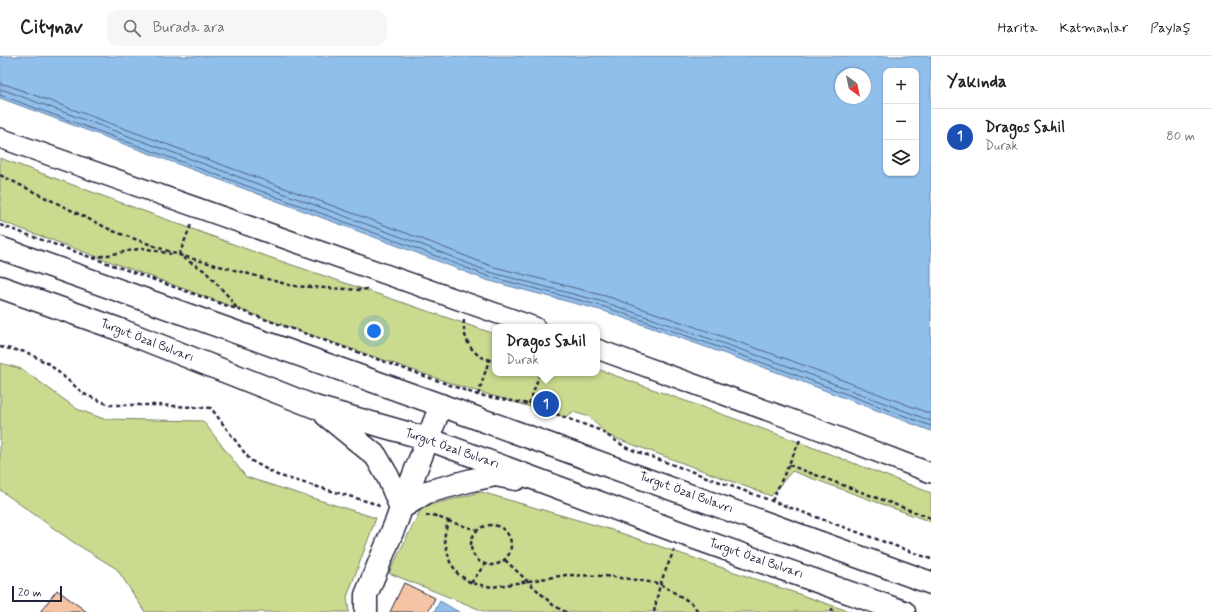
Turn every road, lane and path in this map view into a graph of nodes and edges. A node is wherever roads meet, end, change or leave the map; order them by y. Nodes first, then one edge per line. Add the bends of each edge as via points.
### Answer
1 (0, 138) edge
2 (0, 175) edge
3 (197, 207) junction
4 (0, 225) edge
5 (0, 248) edge
6 (179, 255) junction
7 (93, 258) junction
8 (399, 279) junction
9 (0, 287) edge
10 (470, 304) junction
11 (238, 311) junction
12 (527, 324) edge
13 (0, 347) edge
14 (600, 350) edge
15 (489, 360) joint
16 (539, 376) edge
17 (478, 395) junction
18 (529, 404) junction
19 (441, 405) junction
20 (315, 407) junction
21 (807, 425) junction
22 (428, 440) junction
23 (789, 465) junction
24 (931, 473) edge
25 (560, 487) junction
26 (772, 501) junction
27 (399, 514) junction
28 (931, 518) edge
29 (448, 521) junction
30 (477, 530) junction
31 (681, 533) junction
32 (931, 559) edge
33 (505, 560) junction
34 (485, 564) junction
35 (528, 581) junction
36 (471, 583) junction
37 (931, 583) edge
38 (660, 584) junction
39 (366, 612) edge
40 (566, 612) edge
41 (654, 612) edge
42 (699, 612) edge
43 (904, 612) edge

1 - 3 street
2 - 6 path via 113,231
3 - 6 path
3 - 8 street
4 - 7 path
5 - 19 main road
6 - 7 path via 143,248
6 - 8 path via 293,286 362,290
6 - 11 path via 205,271
7 - 11 path
8 - 10 street
9 - 20 main road, Turgut Özal Bulvarı via 118,329
10 - 12 street
10 - 15 path via 464,324 466,341 475,353
11 - 17 path
13 - 27 path via 26,352 48,364 84,394 110,405 211,408 250,460 277,475 376,504
14 - 21 street
15 - 17 path
16 - 18 path
17 - 18 path
18 - 26 path via 599,430 627,448
19 - 22 main road
19 - 37 main road, Turgut Özal Bulavrı
20 - 22 main road, Turgut Özal Bulvarı
20 - 27 main road via 376,456 388,477
21 - 23 path
21 - 24 street
22 - 25 main road, Turgut Özal Bulvarı
22 - 27 main road
23 - 26 path
23 - 28 path
25 - 27 main road via 496,475 427,492
25 - 31 main road, Turgut Özal Bulvarı
26 - 32 path
27 - 29 path via 433,515
27 - 39 main road via 366,595
29 - 30 path
29 - 36 path via 444,538 450,562 458,574
30 - 33 path via 482,526 495,525 506,530 512,542
30 - 34 path via 473,536 471,550 474,556
31 - 38 path
31 - 43 main road, Turgut Özal Bulvarı
33 - 34 path via 496,565
33 - 35 path
34 - 36 path
35 - 36 path via 492,587
35 - 38 path via 574,575 605,576
35 - 40 path via 553,605
38 - 41 path
38 - 42 path via 690,602

